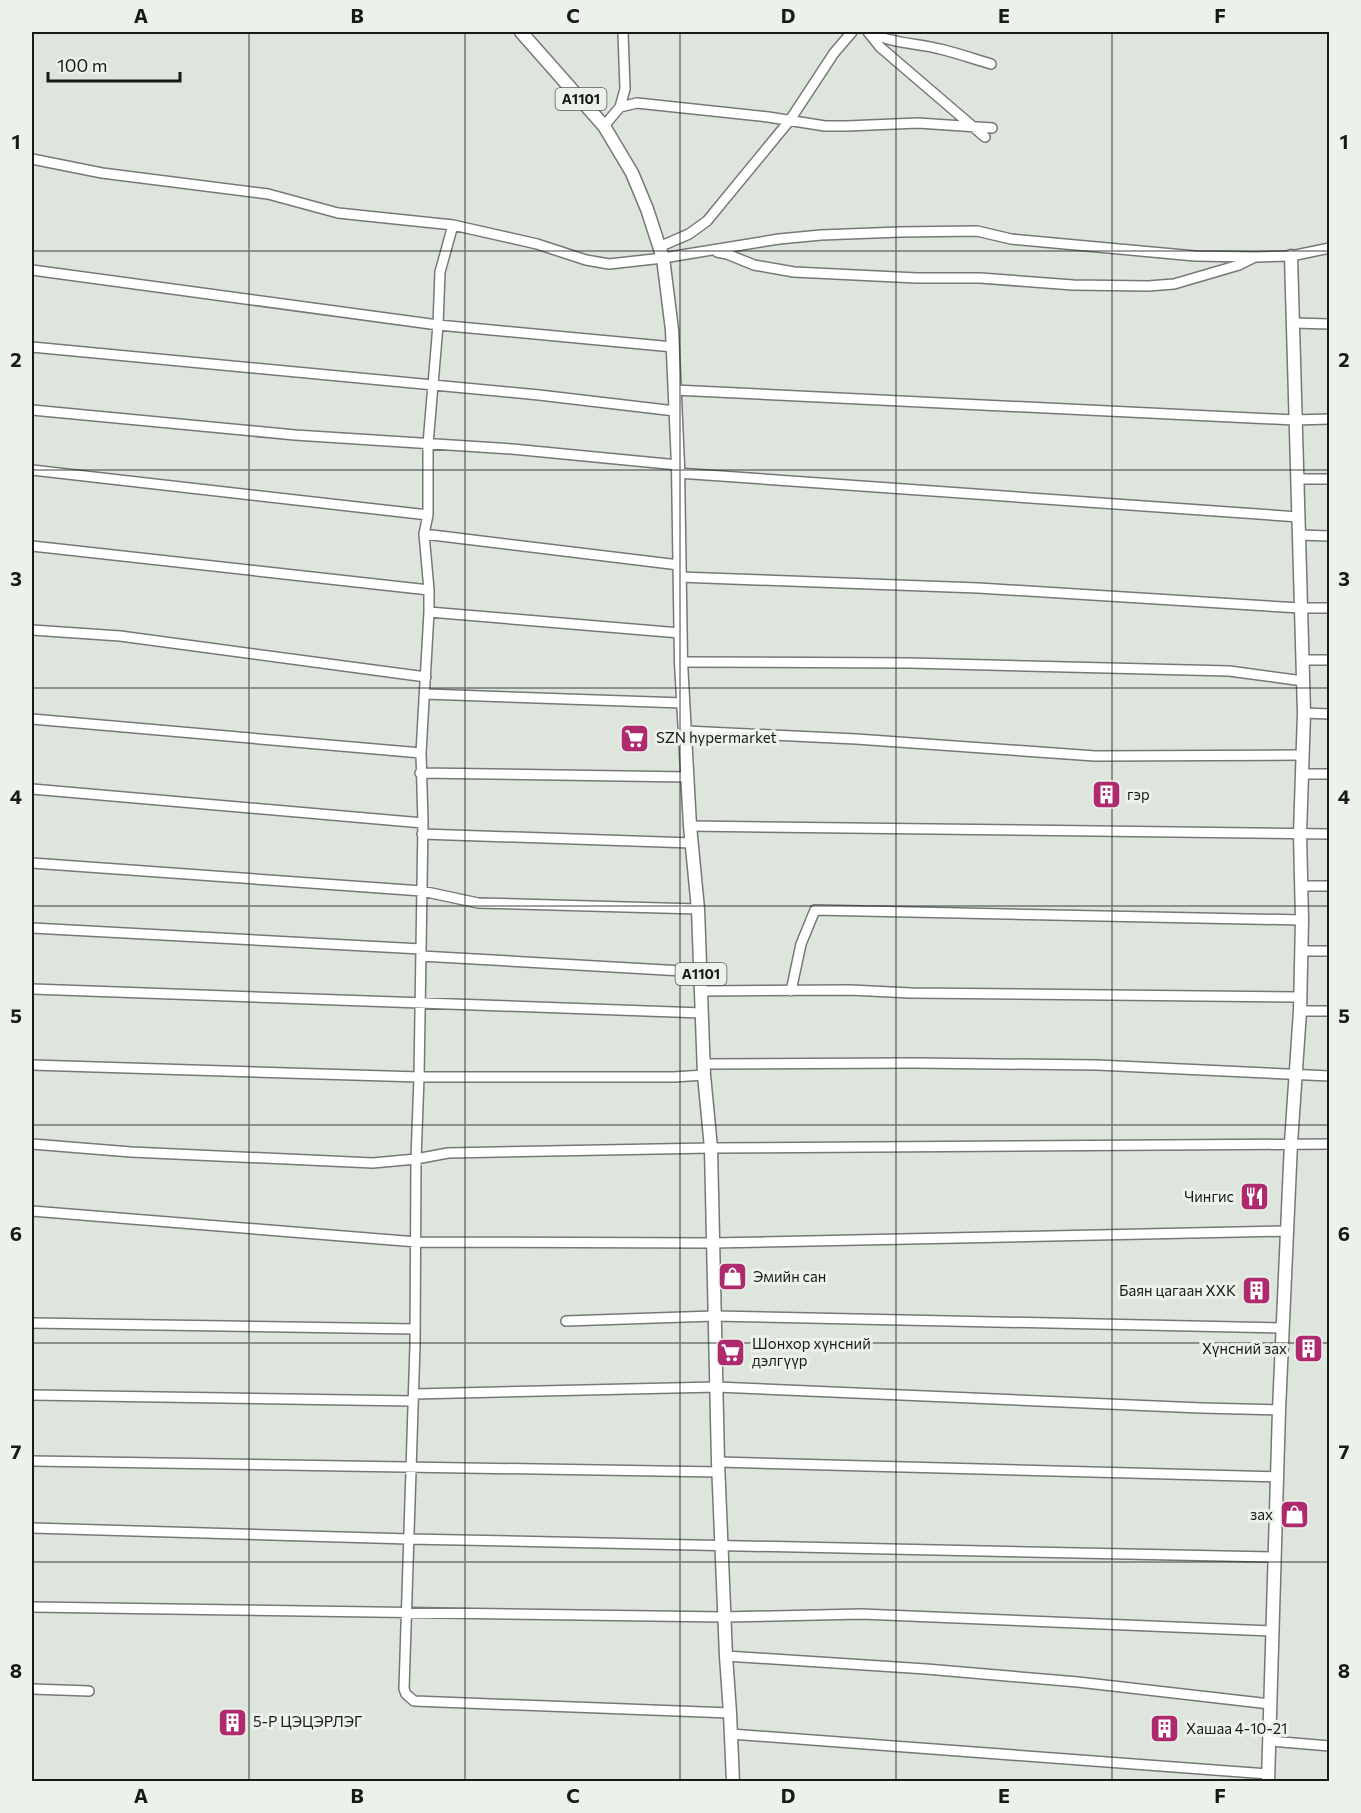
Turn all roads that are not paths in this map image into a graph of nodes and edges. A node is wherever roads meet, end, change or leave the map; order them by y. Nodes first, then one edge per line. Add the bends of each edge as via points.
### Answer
1 (521, 32) edge
2 (623, 32) edge
3 (852, 32) edge
4 (869, 32) edge
5 (991, 64) dead end
6 (620, 107) junction
7 (790, 120) junction
8 (604, 126) junction
9 (974, 127) junction
10 (992, 128) dead end
11 (985, 137) dead end
12 (32, 159) edge
13 (453, 225) junction
14 (1329, 248) edge
15 (708, 251) junction
16 (661, 253) junction
17 (1291, 256) junction
18 (1256, 257) junction
19 (32, 270) edge
20 (1293, 323) junction
21 (1329, 324) edge
22 (438, 325) junction
23 (32, 346) edge
24 (673, 347) junction
25 (432, 384) junction
26 (674, 390) junction
27 (32, 410) edge
28 (675, 411) junction
29 (1329, 419) edge
30 (1294, 420) junction
31 (428, 444) junction
32 (678, 469) junction
33 (32, 470) edge
34 (1298, 479) junction
35 (1329, 479) edge
36 (428, 515) junction
37 (1299, 517) junction
38 (424, 534) junction
39 (1299, 535) junction
40 (1329, 536) edge
41 (32, 546) edge
42 (679, 571) junction
43 (429, 590) junction
44 (1300, 608) junction
45 (1329, 608) edge
46 (429, 612) junction
47 (32, 630) edge
48 (680, 633) junction
49 (1302, 660) junction
50 (1329, 660) edge
51 (681, 662) junction
52 (426, 677) junction
53 (1303, 681) junction
54 (425, 694) junction
55 (684, 703) junction
56 (1304, 713) junction
57 (1329, 714) edge
58 (32, 719) edge
59 (686, 731) junction
60 (421, 753) junction
61 (1303, 755) junction
62 (420, 773) junction
63 (1302, 774) junction
64 (1329, 774) edge
65 (688, 777) junction
66 (32, 789) edge
67 (423, 823) junction
68 (690, 826) junction
69 (422, 834) junction
70 (1300, 834) junction
71 (1329, 834) edge
72 (692, 843) junction
73 (32, 863) edge
74 (1302, 886) junction
75 (1329, 886) edge
76 (422, 891) junction
77 (698, 909) junction
78 (1302, 920) junction
79 (32, 928) edge
80 (1301, 951) junction
81 (1329, 951) edge
82 (421, 953) junction
83 (700, 972) junction
84 (32, 988) edge
85 (702, 991) junction
86 (791, 991) junction
87 (1299, 997) junction
88 (420, 1002) junction
89 (1300, 1011) junction
90 (1329, 1011) edge
91 (702, 1013) junction
92 (32, 1065) edge
93 (704, 1070) junction
94 (1296, 1075) junction
95 (1329, 1076) edge
96 (419, 1077) junction
97 (1291, 1143) junction
98 (32, 1144) edge
99 (1329, 1144) edge
100 (711, 1148) junction
101 (416, 1160) junction
102 (32, 1211) edge
103 (1288, 1231) junction
104 (417, 1242) junction
105 (712, 1243) junction
106 (714, 1316) junction
107 (566, 1321) dead end
108 (32, 1323) edge
109 (1283, 1328) junction
110 (415, 1329) junction
111 (716, 1386) junction
112 (32, 1395) edge
113 (413, 1398) junction
114 (1279, 1410) junction
115 (32, 1461) edge
116 (411, 1467) junction
117 (719, 1467) junction
118 (1277, 1477) junction
119 (32, 1528) edge
120 (409, 1539) junction
121 (722, 1545) junction
122 (1274, 1557) junction
123 (32, 1607) edge
124 (406, 1612) junction
125 (724, 1617) junction
126 (1272, 1631) junction
127 (726, 1656) junction
128 (32, 1689) edge
129 (89, 1691) dead end
130 (1270, 1704) junction
131 (730, 1713) junction
132 (731, 1734) junction
133 (1269, 1741) junction
134 (1329, 1746) edge
135 (1268, 1778) edge
136 (733, 1782) edge

1 - 8 main road, A1101
2 - 6 street via 626,89
3 - 7 street
4 - 5 street
4 - 9 street via 880,47
6 - 7 street via 637,103
6 - 8 street
7 - 9 street via 825,126 918,123
7 - 16 street via 707,221
8 - 16 main road, A1101 via 632,173
9 - 10 street
9 - 11 street
12 - 13 street via 102,173 268,194 338,213
13 - 16 street via 609,264
13 - 22 street via 440,272
14 - 17 street
15 - 16 street
15 - 18 street via 821,235 977,231 1011,239 1195,256
15 - 18 street via 794,272 1148,286 1174,284
16 - 24 main road, A1101
17 - 18 street
17 - 20 main road
19 - 22 street
20 - 21 street
20 - 30 main road
22 - 24 street
22 - 25 street
23 - 25 street
24 - 26 main road, A1101
25 - 28 street
25 - 31 street
26 - 28 main road, A1101
26 - 30 street
27 - 31 street
28 - 32 main road, A1101
29 - 30 street
30 - 34 main road
31 - 32 street via 512,448
31 - 36 street
32 - 37 street
32 - 42 main road, A1101
33 - 36 street
34 - 35 street
34 - 37 main road
36 - 38 street
37 - 39 main road
38 - 42 street
38 - 43 street
39 - 40 street
39 - 44 main road
41 - 43 street
42 - 44 street
42 - 48 main road, A1101
43 - 46 street
44 - 45 street
44 - 49 main road
46 - 48 street
46 - 52 street
47 - 52 street via 120,636
48 - 51 main road, A1101
49 - 50 street
49 - 53 main road
51 - 53 street via 1229,671
51 - 55 main road, A1101
52 - 54 street
53 - 56 main road
54 - 55 street
54 - 60 street
55 - 59 main road, A1101
56 - 57 street
56 - 61 main road
58 - 60 street
59 - 61 street via 1095,756
59 - 65 main road, A1101
60 - 62 street
61 - 63 main road
62 - 65 street
62 - 67 street
63 - 64 street
63 - 70 main road
65 - 68 main road, A1101
66 - 67 street
67 - 69 street
68 - 70 street
68 - 72 main road, A1101
69 - 72 street
69 - 76 street
70 - 71 street
70 - 74 main road
72 - 77 main road, A1101
73 - 76 street
74 - 75 street
74 - 78 main road
76 - 77 street via 478,903
76 - 82 street
77 - 83 main road, A1101
78 - 80 main road
78 - 86 street via 815,910 801,944
79 - 82 street
80 - 81 street
80 - 87 main road
82 - 83 street
82 - 88 street
83 - 85 main road, A1101
84 - 88 street
85 - 86 street
85 - 91 main road, A1101
86 - 87 street
87 - 89 main road
88 - 91 street
88 - 96 street
89 - 90 street
89 - 94 main road
91 - 93 main road, A1101
92 - 96 street
93 - 94 street via 913,1063 1097,1065
93 - 96 street via 674,1077
93 - 100 main road, A1101
94 - 95 street
94 - 97 main road
96 - 101 street
97 - 99 street
97 - 100 street
97 - 103 main road
98 - 101 street via 373,1163
100 - 101 street via 448,1153
100 - 105 main road, A1101
101 - 104 street
102 - 104 street
103 - 105 street
103 - 109 main road
104 - 105 street
104 - 110 street
105 - 106 main road, A1101
106 - 107 street
106 - 109 street
106 - 111 main road, A1101
108 - 110 street
109 - 114 main road
110 - 113 street
111 - 113 street
111 - 114 street
111 - 117 main road, A1101
112 - 113 street
113 - 116 street
114 - 118 main road
115 - 116 street
116 - 117 street
116 - 120 street
117 - 118 street
117 - 121 main road, A1101
118 - 122 main road
119 - 120 street
120 - 121 street
120 - 124 street
121 - 122 street
121 - 125 main road, A1101
122 - 126 main road
123 - 124 street
124 - 125 street
124 - 131 street via 404,1689 414,1701
125 - 126 street via 861,1614
125 - 127 main road, A1101
126 - 130 main road
127 - 130 street via 1043,1679
127 - 131 main road, A1101
128 - 129 street
130 - 133 main road
131 - 132 main road, A1101
132 - 135 street
132 - 136 main road, A1101
133 - 134 street
133 - 135 main road

